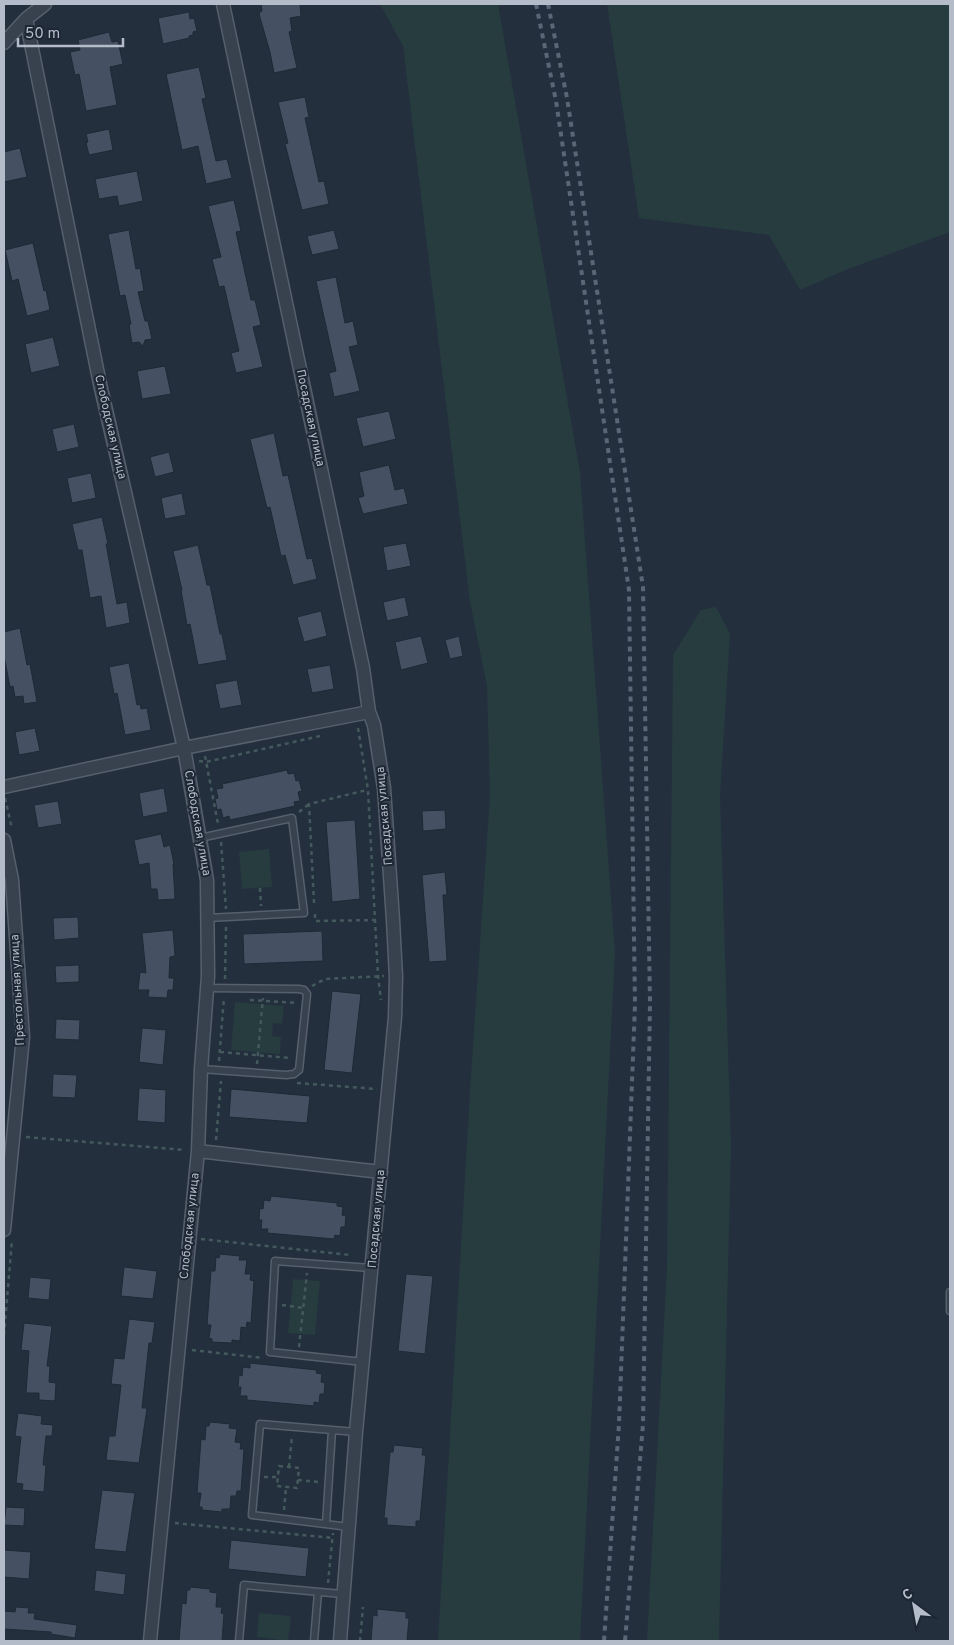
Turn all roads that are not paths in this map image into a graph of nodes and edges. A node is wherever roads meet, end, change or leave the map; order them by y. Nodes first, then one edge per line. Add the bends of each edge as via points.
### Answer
1 (45, 4) edge
2 (223, 4) edge
3 (26, 19) junction
4 (4, 43) edge
5 (369, 712) junction
6 (184, 748) junction
7 (4, 787) edge
8 (200, 838) junction
9 (4, 840) edge
10 (207, 918) junction
11 (207, 988) junction
12 (201, 1069) junction
13 (8, 1136) edge
14 (198, 1151) junction
15 (381, 1172) junction
16 (4, 1230) edge
17 (372, 1268) junction
18 (950, 1292) edge
19 (950, 1311) edge
20 (363, 1362) junction
21 (332, 1430) junction
22 (356, 1432) junction
23 (326, 1524) junction
24 (348, 1533) junction
25 (318, 1592) junction
26 (342, 1594) junction
27 (150, 1641) edge
28 (239, 1641) edge
29 (314, 1641) edge
30 (340, 1641) edge

1 - 3 street
2 - 5 street, Посадская улица via 359,648
3 - 4 street
3 - 6 street, Слободская улица via 100,384
5 - 6 street
5 - 15 street, Посадская улица via 384,788 396,977
6 - 7 street
6 - 8 street, Слободская улица
8 - 10 street, Слободская улица via 207,880
8 - 10 lane via 292,818 304,913
9 - 13 street, Престольная улица via 12,880 23,1037
10 - 11 street, Слободская улица
11 - 12 street, Слободская улица
11 - 12 lane via 304,990 307,994 299,1070 294,1074
12 - 14 street, Слободская улица
13 - 16 street, Престольная улица
14 - 15 street
14 - 27 street, Слободская улица
15 - 17 street, Посадская улица
17 - 20 street, Посадская улица
17 - 20 lane via 275,1261 270,1352
18 - 19 lane
20 - 22 street, Посадская улица
21 - 22 lane
21 - 23 lane
21 - 23 lane via 260,1424 252,1515
22 - 24 street, Посадская улица
23 - 24 lane
24 - 26 street, Посадская улица
25 - 26 lane
25 - 28 lane via 244,1585
25 - 29 lane
26 - 30 street, Посадская улица

